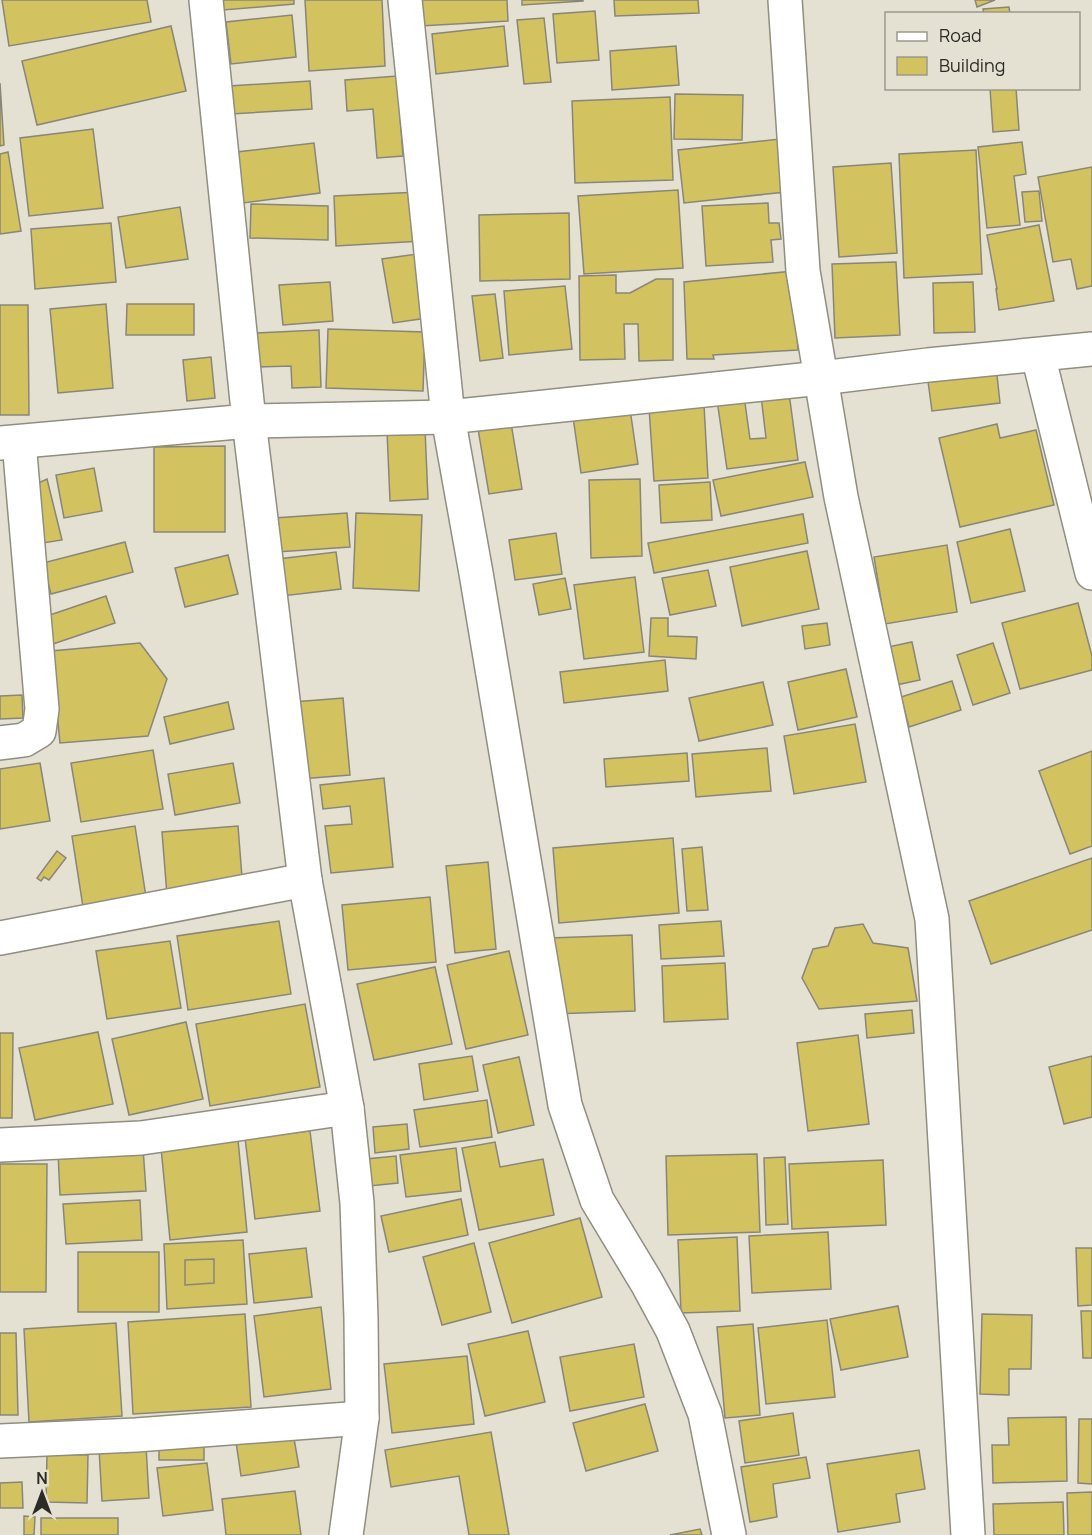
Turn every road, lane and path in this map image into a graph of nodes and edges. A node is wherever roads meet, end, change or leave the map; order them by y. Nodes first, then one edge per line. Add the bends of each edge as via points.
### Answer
1 (206, 0) edge
2 (405, 0) edge
3 (785, 0) edge
4 (1092, 349) edge
5 (1038, 355) junction
6 (821, 378) junction
7 (448, 417) junction
8 (249, 421) junction
9 (10, 443) edge
10 (1092, 573) edge
11 (0, 742) edge
12 (305, 880) junction
13 (0, 938) edge
14 (347, 1108) junction
15 (0, 1145) edge
16 (362, 1418) junction
17 (0, 1441) edge
18 (346, 1535) edge
19 (729, 1535) edge
20 (968, 1535) edge

1 - 8 street
2 - 7 street
3 - 6 street via 803,271
4 - 5 street
5 - 6 street
5 - 10 street
6 - 7 street
6 - 20 street via 841,497 932,919
7 - 8 street
7 - 19 street via 566,1105 597,1200 673,1331 705,1414
8 - 9 street
8 - 12 street
9 - 11 street via 42,709 39,731 24,740
12 - 13 street
12 - 14 street
14 - 15 street via 141,1138
14 - 16 street via 357,1203
16 - 17 street
16 - 18 street

